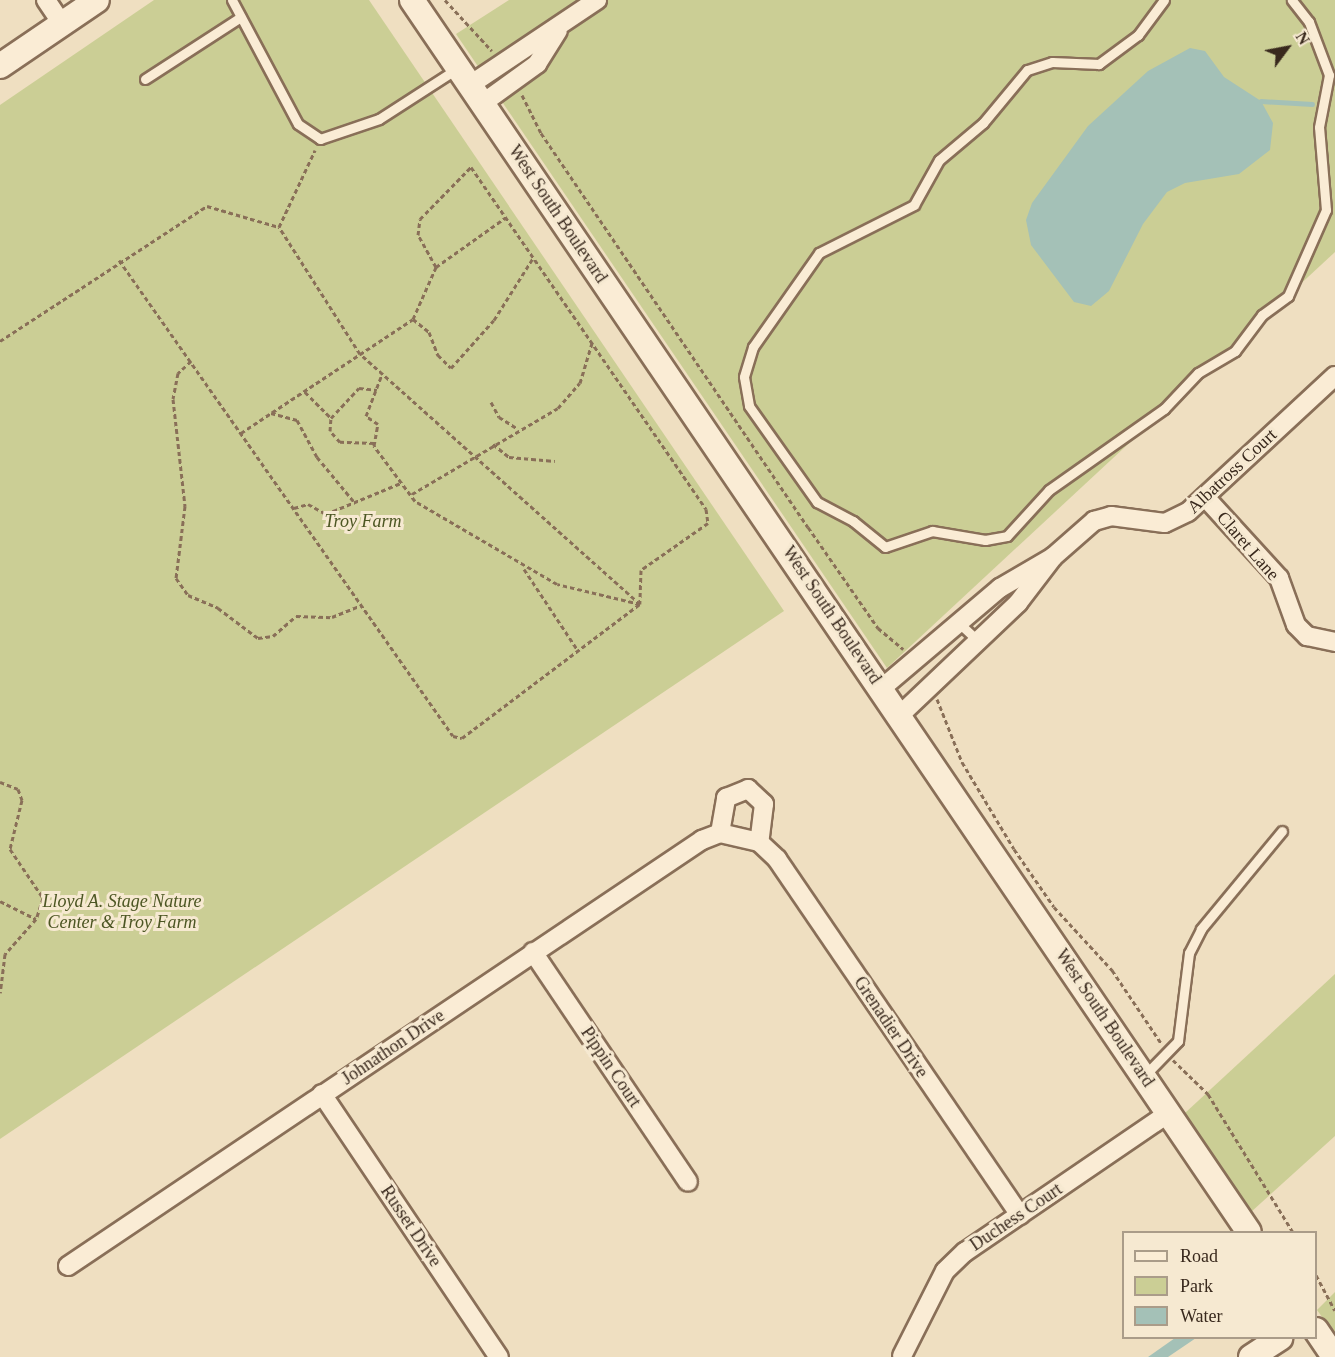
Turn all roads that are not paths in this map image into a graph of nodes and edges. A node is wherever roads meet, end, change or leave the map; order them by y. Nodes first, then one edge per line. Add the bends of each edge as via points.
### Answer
1 (46, 0) edge
2 (98, 0) edge
3 (231, 0) edge
4 (597, 0) edge
5 (1164, 0) edge
6 (1292, 0) edge
7 (419, 2) edge
8 (241, 17) junction
9 (62, 24) junction
10 (0, 66) edge
11 (145, 79) dead end
12 (470, 85) junction
13 (1335, 376) edge
14 (1205, 497) junction
15 (1053, 557) junction
16 (960, 624) junction
17 (977, 640) junction
18 (1335, 642) edge
19 (882, 688) junction
20 (900, 715) junction
21 (1282, 831) dead end
22 (720, 833) junction
23 (759, 842) junction
24 (533, 952) junction
25 (1144, 1076) junction
26 (322, 1095) junction
27 (1169, 1113) junction
28 (688, 1182) dead end
29 (1020, 1215) junction
30 (1248, 1231) edge
31 (68, 1266) dead end
32 (1317, 1332) edge
33 (1278, 1339) edge
34 (902, 1356) edge
35 (499, 1357) edge
36 (1251, 1357) edge
37 (1334, 1357) edge

1 - 9 street
2 - 9 main road
3 - 8 lane
4 - 12 street via 559,30 537,64
5 - 6 lane via 1138,35 1099,64 1052,62 1027,70 983,123 939,160 914,205 819,254 753,347 744,377 748,406 817,502 853,520 885,547 932,531 985,540 1007,536 1049,490 1164,409 1198,373 1235,351 1262,315 1288,296 1326,210 1319,127 1329,75 1309,22
7 - 12 main road, West South Boulevard
8 - 11 lane
8 - 12 lane via 298,124 320,139
9 - 10 main road
12 - 19 main road, West South Boulevard
13 - 14 street, Albatross Court
14 - 15 street, Albatross Court via 1165,523 1110,516 1094,521
14 - 18 street, Claret Lane via 1275,573 1296,625 1307,636
15 - 16 street, Albatross Court via 1000,588
15 - 17 street, Albatross Court via 1018,603
16 - 17 lane
16 - 19 street, Albatross Court
17 - 20 street, Albatross Court
19 - 20 main road, West South Boulevard
20 - 25 main road, West South Boulevard
21 - 25 lane via 1202,929 1189,953 1178,1041
22 - 23 street, Grenadier Drive via 739,834
22 - 23 street via 726,798 748,789 764,804
22 - 24 street, Johnathon Drive
23 - 29 street, Grenadier Drive via 777,859
24 - 26 street, Johnathon Drive
24 - 28 street, Pippin Court
25 - 27 main road, West South Boulevard
26 - 31 street, Johnathon Drive
26 - 35 street, Russet Drive
27 - 29 street, Duchess Court
27 - 30 main road, West South Boulevard
29 - 34 street, Duchess Court via 945,1271
32 - 37 main road
33 - 36 main road

